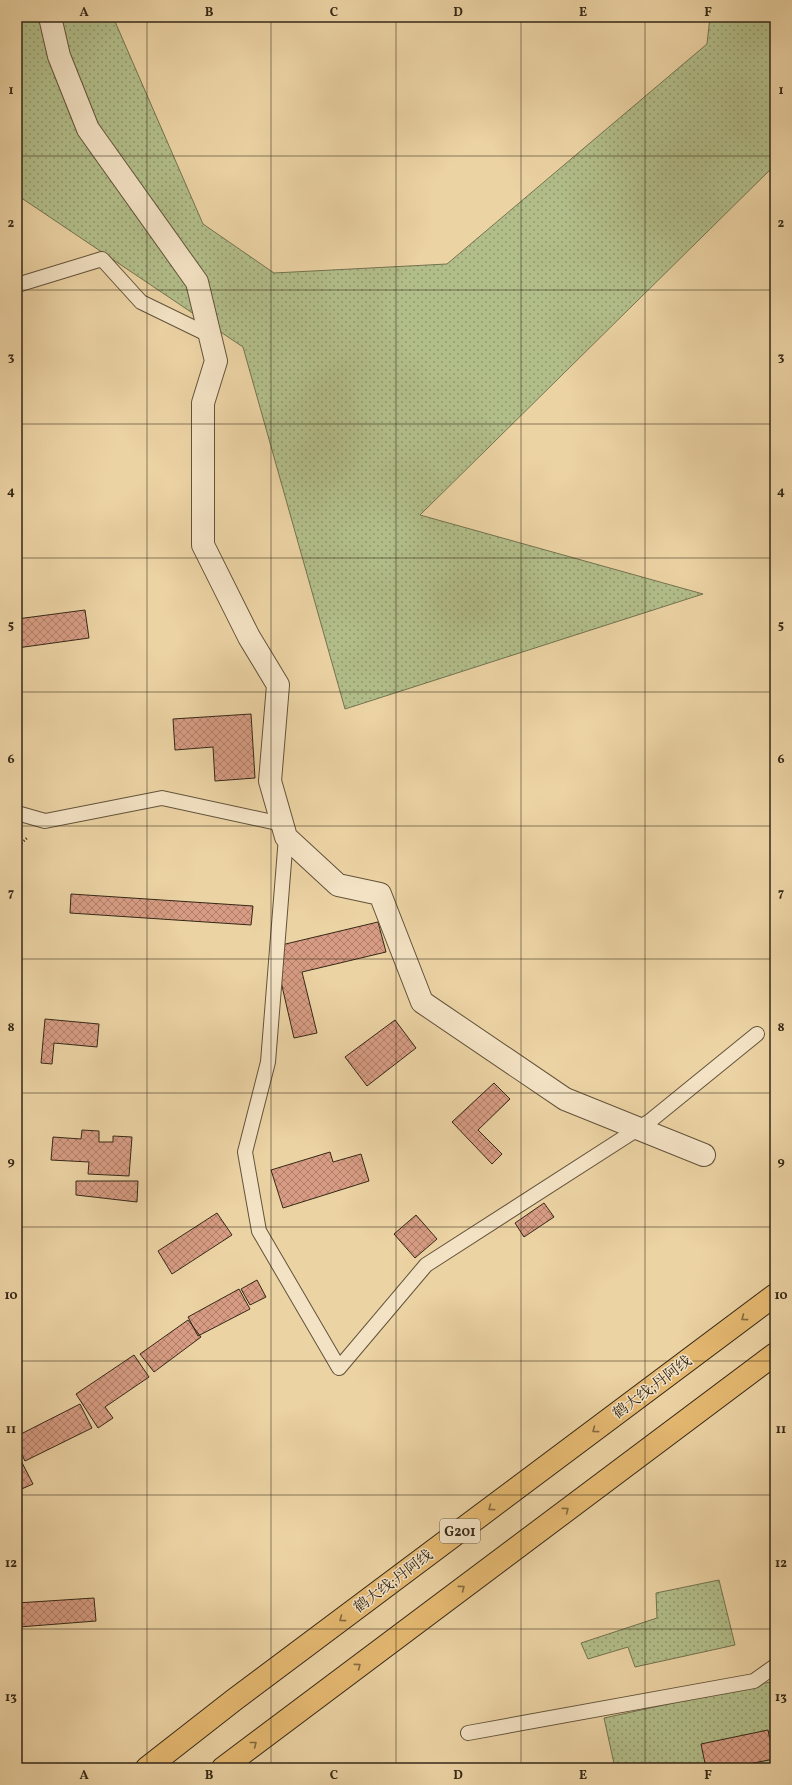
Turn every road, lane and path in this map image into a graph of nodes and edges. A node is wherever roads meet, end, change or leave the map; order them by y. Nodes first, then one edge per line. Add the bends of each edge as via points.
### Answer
1 (50, 17) edge
2 (17, 285) edge
3 (211, 336) junction
4 (17, 813) edge
5 (284, 830) junction
6 (757, 1034) dead end
7 (636, 1129) junction
8 (704, 1155) dead end
9 (775, 1295) edge
10 (775, 1354) edge
11 (775, 1666) edge
12 (468, 1733) dead end
13 (147, 1768) edge
14 (223, 1768) edge

1 - 3 street via 59,56 88,129 197,282
2 - 3 lane via 102,259 141,302
3 - 5 street via 216,361 203,403 203,545 249,637 278,685 270,781
4 - 5 lane via 45,821 162,798
5 - 7 street via 338,885 380,894 422,1002 565,1100
5 - 7 lane via 268,1062 245,1152 259,1232 339,1368 426,1265
6 - 7 lane via 650,1121
7 - 8 street
9 -> 13 highway, 鹤大线;丹阿线 / G201
14 -> 10 highway
11 - 12 lane via 754,1681

